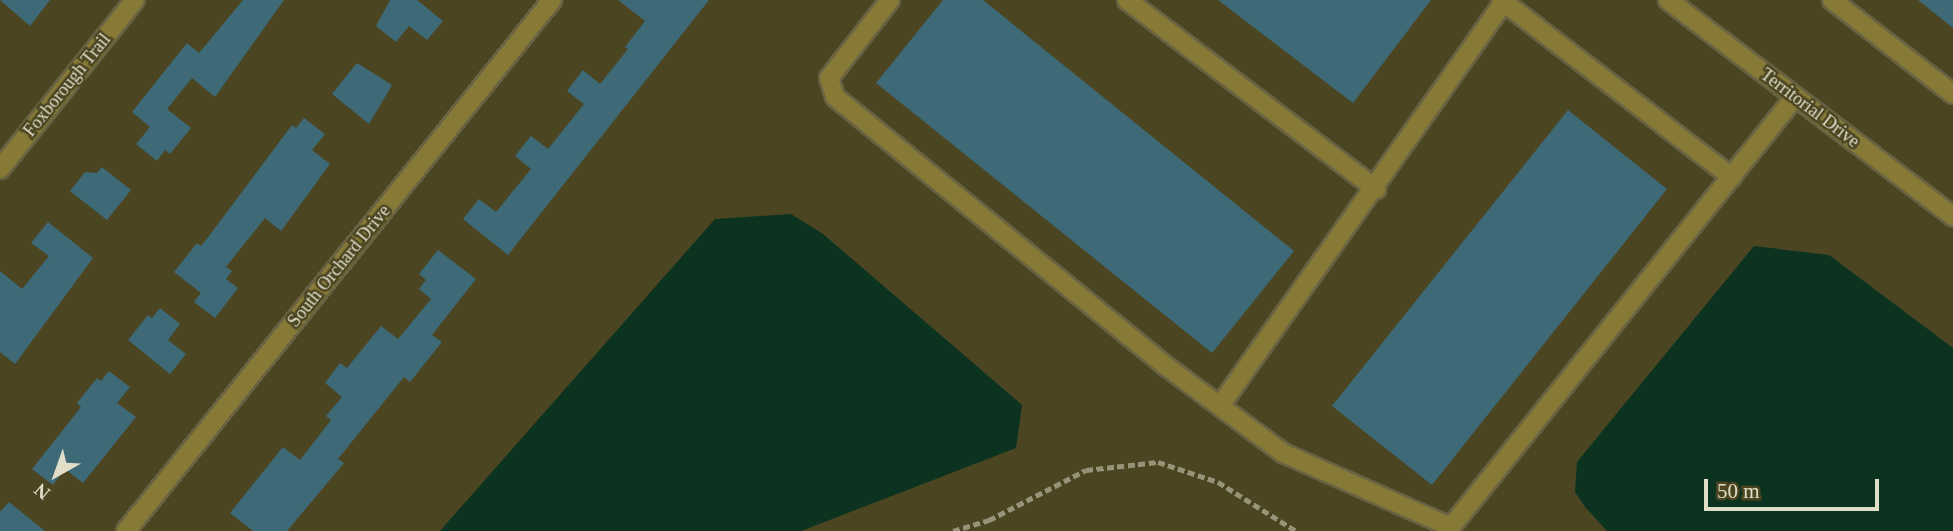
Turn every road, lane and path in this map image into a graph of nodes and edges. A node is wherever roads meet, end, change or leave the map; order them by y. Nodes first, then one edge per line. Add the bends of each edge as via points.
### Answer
1 (135, 0) edge
2 (552, 0) edge
3 (890, 0) edge
4 (1127, 0) edge
5 (1668, 0) edge
6 (1832, 0) edge
7 (1503, 1) edge
8 (1953, 94) edge
9 (1795, 97) junction
10 (0, 169) edge
11 (1732, 177) junction
12 (1377, 189) junction
13 (1953, 216) edge
14 (1220, 406) junction
15 (126, 531) edge
16 (953, 531) edge
17 (1296, 531) edge

1 - 10 street, Foxborough Trail
2 - 15 street, South Orchard Drive
3 - 14 street via 829,78 835,97
4 - 12 street
5 - 9 street, Territorial Drive
6 - 8 street
7 - 11 street
7 - 12 street
9 - 11 street
9 - 13 street, Territorial Drive
11 - 14 street via 1451,527 1283,453
12 - 14 street
16 - 17 path via 989,520 1086,470 1158,462 1218,482

